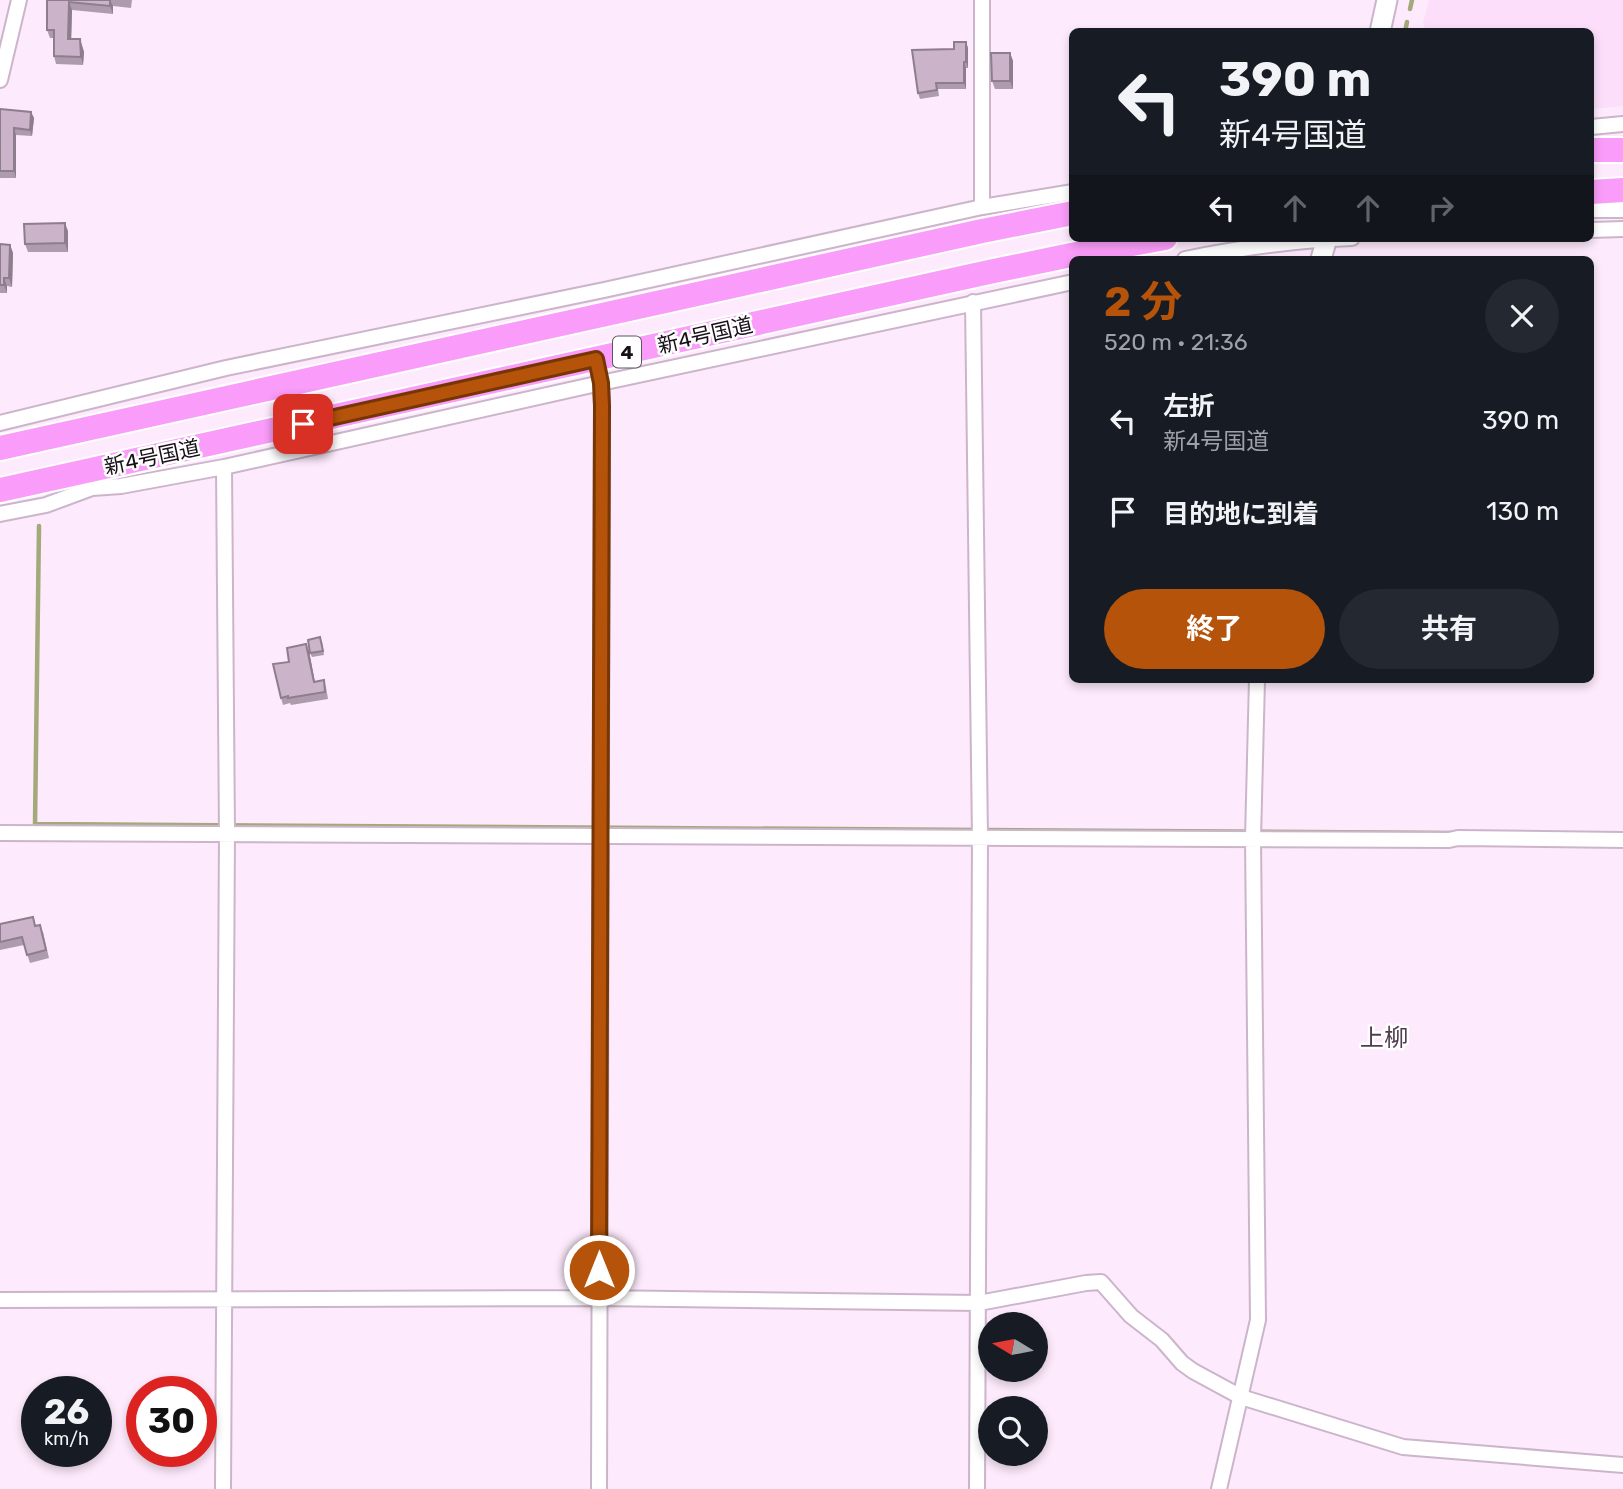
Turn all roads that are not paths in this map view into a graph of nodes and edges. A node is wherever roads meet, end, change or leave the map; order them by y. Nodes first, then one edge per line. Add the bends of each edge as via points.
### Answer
1 (19, 0) edge
2 (982, 0) edge
3 (1387, 0) edge
4 (1381, 28) edge
5 (1, 75) edge
6 (1623, 124) edge
7 (1594, 127) edge
8 (1594, 150) edge
9 (1623, 150) edge
10 (1623, 190) edge
11 (1594, 192) edge
12 (1069, 193) edge
13 (982, 207) junction
14 (1594, 210) edge
15 (1623, 210) edge
16 (1069, 214) edge
17 (1623, 229) edge
18 (1594, 230) edge
19 (1143, 242) edge
20 (1268, 242) edge
21 (1223, 245) edge
22 (1193, 256) edge
23 (1069, 283) edge
24 (973, 302) junction
25 (599, 371) junction
26 (72, 406) junction
27 (0, 424) edge
28 (77, 431) junction
29 (0, 447) edge
30 (224, 467) junction
31 (91, 480) junction
32 (0, 490) edge
33 (0, 514) edge
34 (1257, 683) edge
35 (0, 833) edge
36 (227, 834) junction
37 (601, 836) junction
38 (980, 838) junction
39 (1253, 839) junction
40 (1623, 840) edge
41 (598, 1298) junction
42 (225, 1299) junction
43 (0, 1300) edge
44 (979, 1303) junction
45 (1241, 1396) junction
46 (1623, 1465) edge
47 (222, 1489) edge
48 (599, 1489) edge
49 (977, 1489) edge
50 (1219, 1489) edge

1 - 5 street
2 - 13 street
3 - 4 street
6 - 7 street
8 - 9 highway
10 - 11 highway
12 - 13 street
13 - 26 street via 226,368
14 - 15 street
16 - 28 highway, 新4号国道 / 4
17 - 18 street
19 - 25 highway, 新4号国道 / 4 via 989,272
20 - 21 street
21 - 22 street
23 - 24 street
24 - 25 street
24 - 38 street
25 - 30 street
25 - 31 highway, 新4号国道 / 4
25 - 37 street
26 - 27 street
26 - 28 street
28 - 29 highway, 新4号国道 / 4
30 - 31 street via 121,486
30 - 36 street
31 - 32 highway, 新4号国道 / 4
31 - 33 street via 46,505
34 - 39 street
35 - 36 street
36 - 37 street
36 - 42 street
37 - 38 street
37 - 41 street
38 - 39 street
38 - 44 street
39 - 40 street
39 - 45 street via 1258,1320
41 - 42 street
41 - 44 street
41 - 48 street
42 - 43 street
42 - 47 street
44 - 45 street via 1101,1282 1182,1363
44 - 49 street
45 - 46 street via 1403,1447
45 - 50 street

